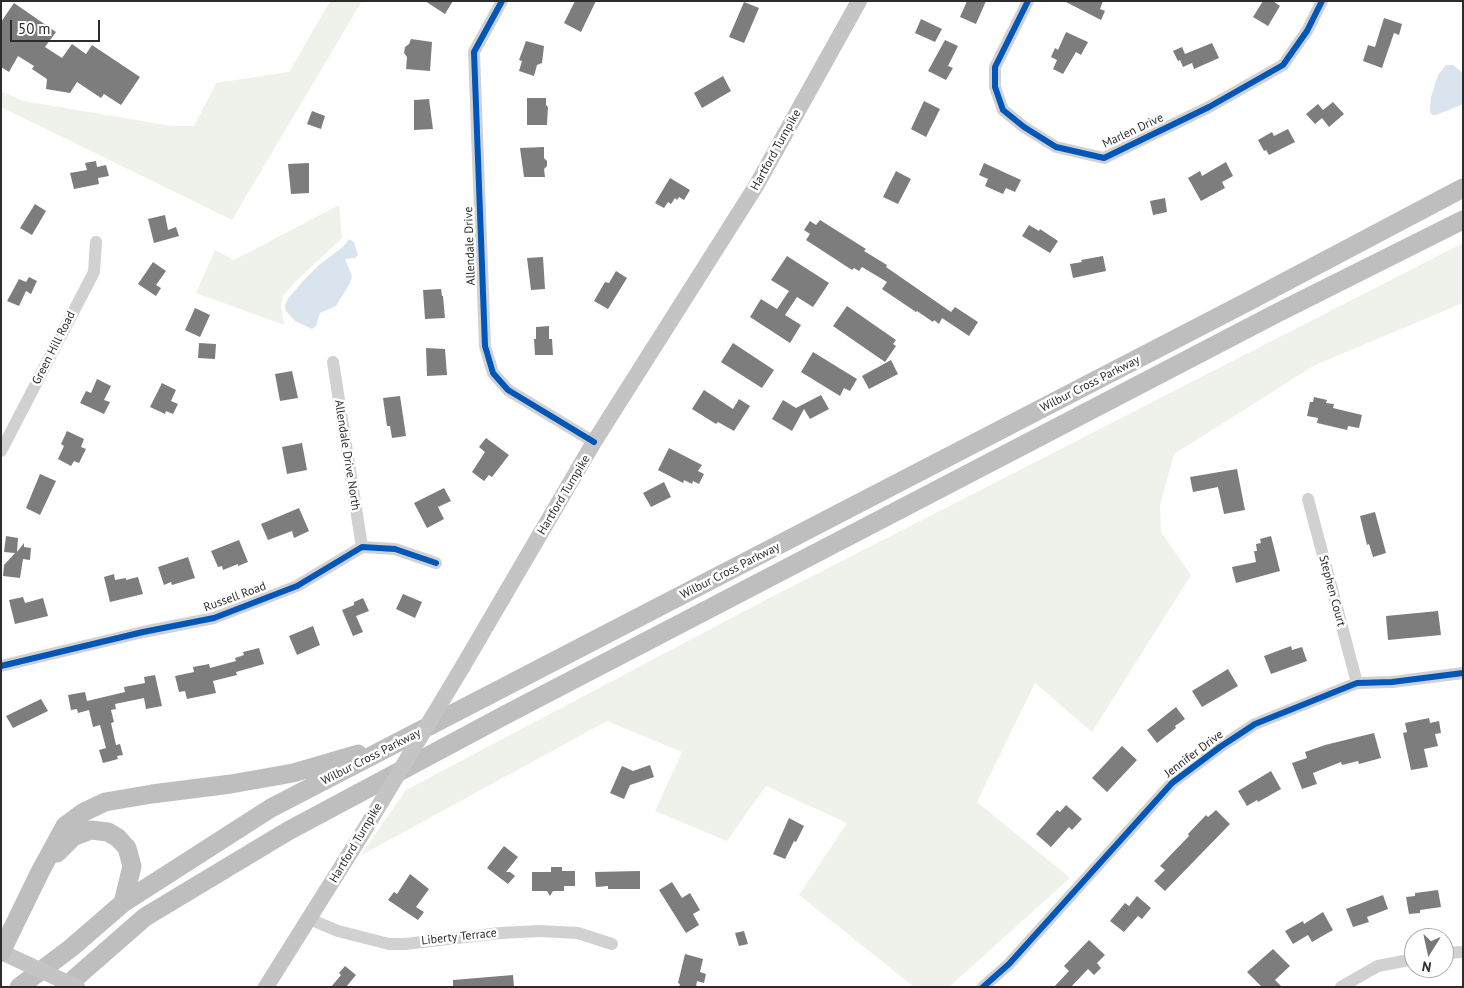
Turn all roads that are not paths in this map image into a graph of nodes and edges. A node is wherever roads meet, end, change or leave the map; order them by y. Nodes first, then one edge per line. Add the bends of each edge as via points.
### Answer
1 (502, 1) edge
2 (858, 1) edge
3 (1028, 1) edge
4 (1322, 1) edge
5 (1463, 188) edge
6 (1463, 220) edge
7 (96, 242) dead end
8 (332, 362) dead end
9 (594, 442) junction
10 (1, 451) edge
11 (1308, 499) dead end
12 (362, 547) junction
13 (436, 563) dead end
14 (1, 666) edge
15 (1463, 673) edge
16 (1357, 683) junction
17 (402, 741) junction
18 (41, 870) junction
19 (123, 903) junction
20 (309, 919) junction
21 (612, 944) dead end
22 (6, 955) edge
23 (1404, 961) edge
24 (19, 987) edge
25 (65, 987) edge
26 (77, 987) edge
27 (266, 987) edge
28 (983, 987) edge
29 (1341, 987) edge

1 - 9 street, Allendale Drive via 474,52 485,346 493,373 508,390
2 - 9 main road, Hartford Turnpike via 756,186
3 - 4 street, Marlen Drive via 995,67 1002,110 1056,147 1104,158 1209,108 1283,65
5 - 17 highway, Wilbur Cross Parkway
6 - 25 highway, Wilbur Cross Parkway via 507,714 288,832 145,918
7 - 10 street, Green Hill Road via 94,272
8 - 12 street, Allendale Drive North
9 - 20 main road, Hartford Turnpike, bridge
11 - 16 street, Stephen Court
12 - 13 street via 395,550
12 - 14 street, Russell Road via 297,586 214,618
15 - 16 street, Jennifer Drive
16 - 28 street, Jennifer Drive via 1255,724 1172,783 1009,964
17 - 18 highway via 294,773 105,802 65,826
17 - 19 highway, Wilbur Cross Parkway via 271,808
18 - 19 highway via 73,837 91,830 108,832 128,848 132,866
18 - 22 highway
19 - 24 highway, Wilbur Cross Parkway
20 - 21 street, Liberty Terrace via 338,931 389,944 540,931 578,934
20 - 27 main road, Hartford Turnpike
22 - 26 main road, bridge
23 - 29 street via 1378,966

